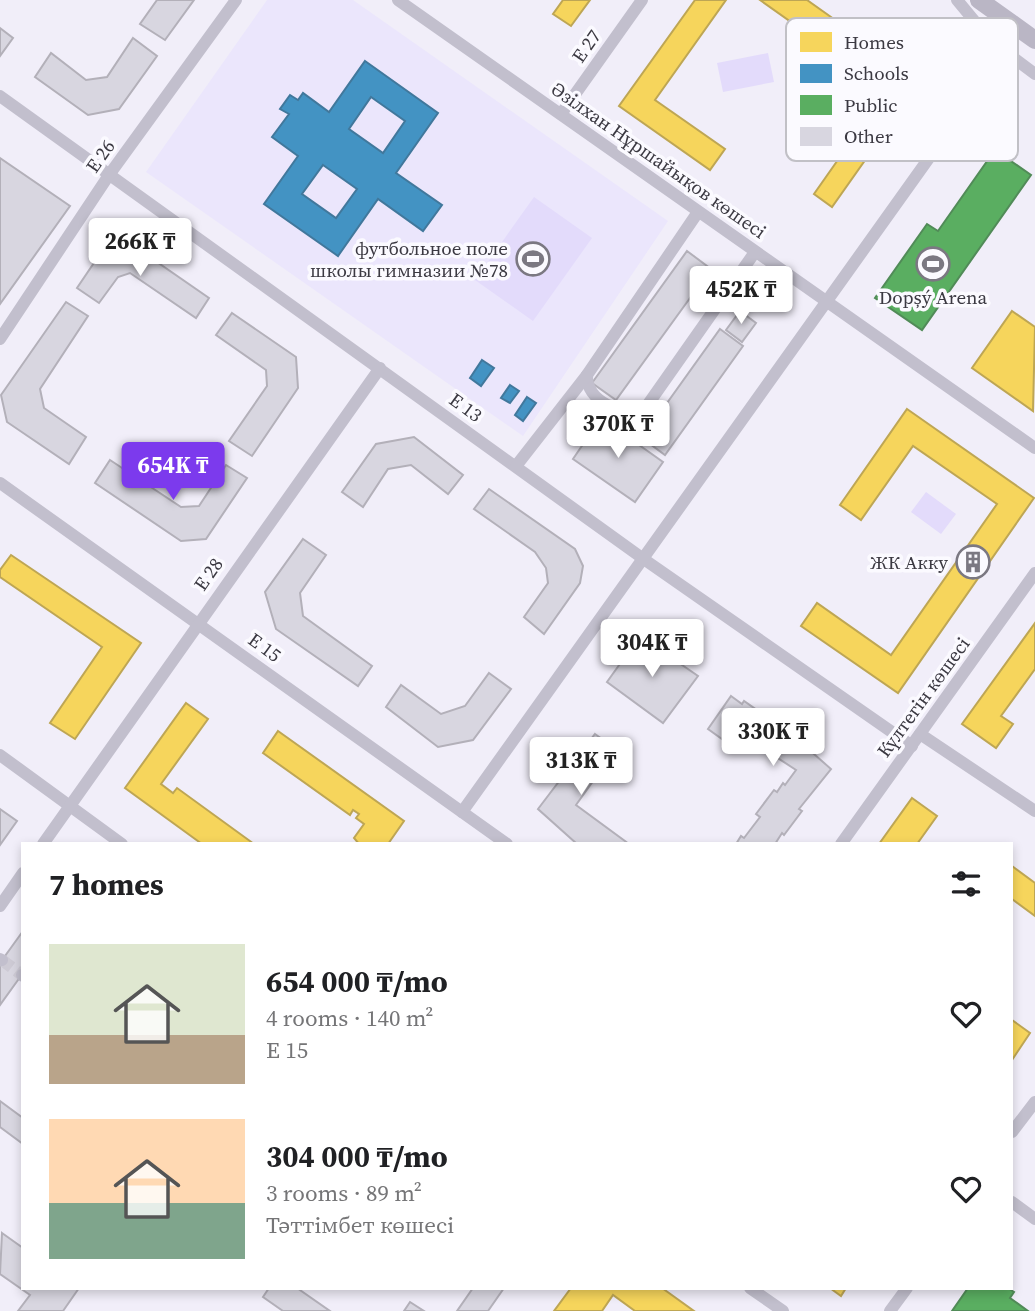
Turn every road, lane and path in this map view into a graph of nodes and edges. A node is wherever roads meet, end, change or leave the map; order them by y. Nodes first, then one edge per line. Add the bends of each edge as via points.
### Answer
1 (236, 0) edge
2 (398, 0) edge
3 (642, 0) edge
4 (957, 0) edge
5 (979, 0) edge
6 (973, 18) edge
7 (1004, 18) edge
8 (1018, 28) edge
9 (1035, 40) edge
10 (1018, 62) edge
11 (1035, 74) edge
12 (0, 96) edge
13 (561, 114) junction
14 (926, 161) edge
15 (109, 175) junction
16 (698, 212) junction
17 (755, 252) junction
18 (825, 302) junction
19 (0, 339) edge
20 (380, 368) junction
21 (587, 374) junction
22 (1035, 448) edge
23 (516, 466) junction
24 (0, 483) edge
25 (645, 560) junction
26 (1035, 573) edge
27 (197, 622) junction
28 (920, 734) junction
29 (912, 746) junction
30 (0, 755) edge
31 (69, 804) junction
32 (1035, 811) edge
33 (462, 812) junction
34 (44, 842) edge
35 (119, 842) edge
36 (503, 842) edge
37 (842, 842) edge
38 (21, 876) edge
39 (0, 906) edge
40 (1035, 1101) edge
41 (1013, 1131) edge
42 (1013, 1203) edge
43 (1035, 1219) edge
44 (753, 1290) edge
45 (906, 1290) edge
46 (783, 1311) edge
47 (890, 1311) edge

1 - 15 street, E 26
2 - 13 street, Әзілхан Нұршайықов көшесі
3 - 13 street, E 27
4 - 6 street
5 - 7 main road
8 - 9 main road
10 - 11 street
12 - 15 street, E 13
13 - 16 street, Әзілхан Нұршайықов көшесі
14 - 18 street
15 - 19 street, E 26
15 - 20 street, E 13
16 - 17 street, Әзілхан Нұршайықов көшесі
16 - 21 street
17 - 18 street, Әзілхан Нұршайықов көшесі
17 - 21 street via 644,410 617,410 591,393
18 - 22 street, Әзілхан Нұршайықов көшесі
18 - 25 street
20 - 23 street, E 13
20 - 27 street, E 28
21 - 23 street
23 - 25 street, E 13
24 - 27 street, E 15
25 - 29 street, E 13
25 - 33 street
26 - 28 street, Күлтегін көшесі
27 - 31 street, E 28
27 - 33 street, E 15
28 - 29 street, Күлтегін көшесі
28 - 32 street
29 - 37 street, Күлтегін көшесі
30 - 31 street
31 - 34 street, E 28
31 - 35 street
33 - 36 street, E 15
38 - 39 street
40 - 41 street
42 - 43 street
44 - 46 street
45 - 47 street

